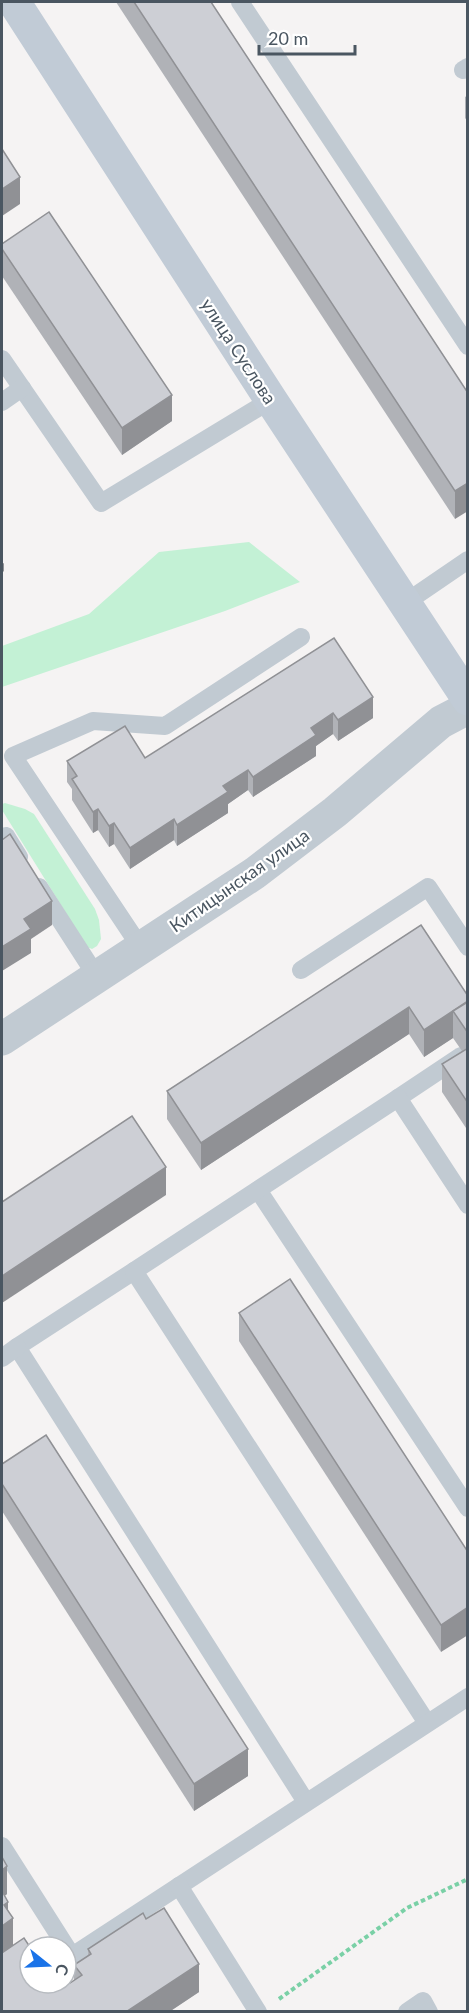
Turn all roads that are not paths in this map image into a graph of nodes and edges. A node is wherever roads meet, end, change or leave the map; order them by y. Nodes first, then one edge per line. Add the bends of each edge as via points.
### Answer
1 (14, 2) edge
2 (240, 2) edge
3 (468, 346) edge
4 (2, 359) edge
5 (22, 388) junction
6 (271, 400) junction
7 (2, 402) edge
8 (468, 560) edge
9 (405, 603) junction
10 (301, 637) dead end
11 (468, 699) edge
12 (468, 708) edge
13 (2, 839) edge
14 (468, 947) edge
15 (141, 948) junction
16 (301, 970) dead end
17 (97, 976) junction
18 (2, 1040) edge
19 (464, 1054) edge
20 (398, 1098) junction
21 (258, 1190) junction
22 (468, 1205) edge
23 (134, 1271) junction
24 (17, 1347) junction
25 (2, 1358) edge
26 (468, 1508) edge
27 (468, 1697) edge
28 (427, 1723) junction
29 (306, 1802) junction
30 (2, 1846) edge
31 (179, 1886) junction
32 (265, 2008) edge
33 (407, 2012) edge
34 (429, 2012) edge

1 - 6 street, улица Суслова
2 - 3 lane
4 - 5 lane
5 - 6 lane via 101,503
5 - 7 lane
6 - 9 street, улица Суслова
8 - 9 lane
9 - 11 street, улица Суслова
10 - 15 lane via 165,726 93,721 13,756
12 - 15 street, Китицынская улица via 441,722 335,812 255,873
13 - 17 lane via 6,836
14 - 16 lane via 428,887
15 - 17 street, Китицынская улица
17 - 18 street, Китицынская улица
19 - 20 lane
20 - 21 lane
20 - 22 lane
21 - 23 lane
21 - 26 lane
23 - 24 lane
23 - 28 lane
24 - 25 lane
24 - 29 lane
27 - 28 lane
28 - 29 lane
29 - 31 lane
30 - 31 lane via 72,1956
31 - 32 lane
33 - 34 lane via 423,2001

